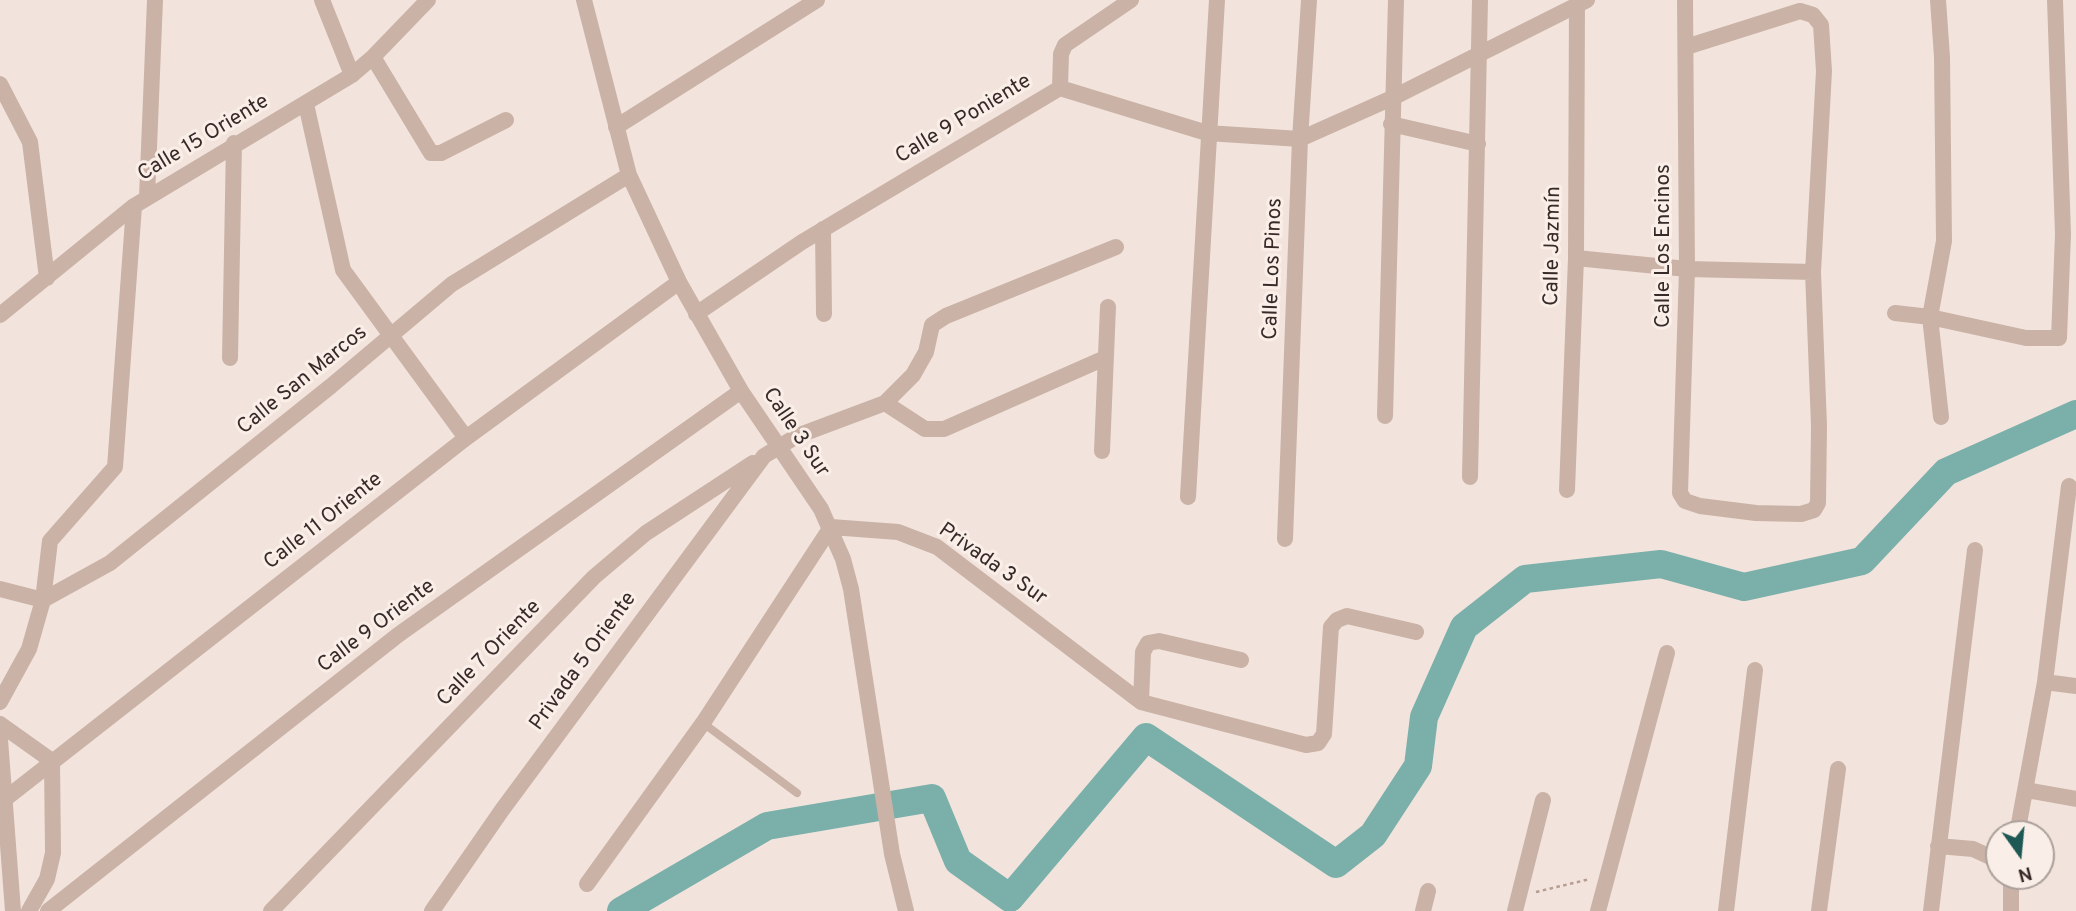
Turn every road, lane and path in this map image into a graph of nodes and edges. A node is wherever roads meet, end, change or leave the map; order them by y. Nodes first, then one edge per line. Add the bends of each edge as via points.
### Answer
1 (155, 0) edge
2 (322, 0) edge
3 (428, 0) edge
4 (584, 0) edge
5 (817, 0) edge
6 (1131, 0) edge
7 (1217, 0) edge
8 (1309, 0) edge
9 (1396, 0) edge
10 (1480, 0) edge
11 (1685, 0) edge
12 (1938, 0) edge
13 (2055, 0) edge
14 (1581, 1) edge
15 (1686, 47) junction
16 (1477, 54) junction
17 (373, 57) junction
18 (352, 75) junction
19 (1060, 88) junction
20 (2, 94) edge
21 (1392, 99) junction
22 (306, 104) junction
23 (506, 120) dead end
24 (1391, 124) junction
25 (616, 127) junction
26 (1208, 133) junction
27 (1300, 139) junction
28 (234, 143) junction
29 (1478, 144) junction
30 (629, 175) junction
31 (140, 202) junction
32 (823, 229) junction
33 (2069, 232) edge
34 (1116, 247) dead end
35 (1576, 258) junction
36 (1687, 269) junction
37 (1813, 272) junction
38 (47, 278) junction
39 (679, 282) junction
40 (1108, 307) dead end
41 (1895, 313) dead end
42 (696, 314) junction
43 (824, 314) dead end
44 (0, 315) edge
45 (1930, 317) junction
46 (392, 335) junction
47 (230, 358) dead end
48 (1105, 358) junction
49 (741, 391) junction
50 (885, 403) junction
51 (1385, 416) dead end
52 (1941, 417) dead end
53 (466, 438) junction
54 (778, 447) junction
55 (1102, 451) dead end
56 (764, 456) junction
57 (1470, 477) dead end
58 (2069, 486) dead end
59 (1567, 490) dead end
60 (1188, 497) dead end
61 (831, 527) junction
62 (1285, 539) dead end
63 (1975, 550) dead end
64 (0, 589) edge
65 (43, 600) junction
66 (1416, 632) dead end
67 (1667, 653) dead end
68 (1241, 660) dead end
69 (1755, 670) dead end
70 (2045, 682) junction
71 (2076, 686) edge
72 (0, 702) edge
73 (1141, 702) junction
74 (703, 723) junction
75 (0, 724) edge
76 (0, 739) edge
77 (52, 761) junction
78 (1838, 769) dead end
79 (2026, 790) junction
80 (797, 793) dead end
81 (2076, 799) edge
82 (1544, 800) dead end
83 (2, 802) edge
84 (2020, 820) edge
85 (1938, 846) junction
86 (1985, 855) edge
87 (1607, 874) junction
88 (587, 884) dead end
89 (2011, 890) edge
90 (1428, 891) dead end
91 (1517, 904) edge
92 (13, 911) edge
93 (29, 911) edge
94 (48, 911) edge
95 (271, 911) edge
96 (432, 911) edge
97 (906, 911) edge
98 (1423, 911) edge
99 (1598, 911) edge
100 (1726, 911) edge
101 (1819, 911) edge
102 (1931, 911) edge
103 (2011, 911) edge

1 - 31 street
2 - 18 street
3 - 17 street, Calle 15 Oriente
4 - 25 street, Calle 3 Sur
5 - 25 street
6 - 19 street via 1065,45
7 - 26 street
8 - 27 street, Calle Los Pinos
9 - 21 street
10 - 16 street
11 - 15 street, Calle Los Encinos
12 - 45 street via 1944,241
13 - 33 street
14 - 16 street, Calle 9 Poniente
14 - 35 street, Calle Jazmín
15 - 36 street, Calle Los Encinos
15 - 37 street via 1800,11 1813,15 1821,25 1824,71
16 - 21 street, Calle 9 Poniente
16 - 29 street
17 - 18 street, Calle 15 Oriente
17 - 23 street via 430,153 441,153
18 - 22 street, Calle 15 Oriente
19 - 26 street, Calle 9 Poniente
19 - 32 street, Calle 9 Poniente
20 - 38 street via 30,142
21 - 24 street
21 - 27 street, Calle 9 Poniente
22 - 28 street, Calle 15 Oriente
22 - 46 street via 343,270
24 - 29 street
24 - 51 street
25 - 30 street, Calle 3 Sur
26 - 27 street, Calle 9 Poniente
26 - 60 street
27 - 62 street, Calle Los Pinos
28 - 31 street, Calle 15 Oriente
28 - 47 street
29 - 57 street
30 - 39 street, Calle 3 Sur
30 - 46 street, Calle San Marcos via 452,284
31 - 38 street, Calle 15 Oriente
31 - 65 street via 115,467 50,541
32 - 42 street, Calle 9 Poniente
32 - 43 street
33 - 45 street via 2059,338 2026,338
34 - 50 street via 932,325 926,352 913,375
35 - 36 street
35 - 59 street, Calle Jazmín
36 - 37 street
36 - 37 street, Calle Los Encinos via 1680,493 1685,502 1700,506 1756,513 1801,514 1814,510 1818,503
38 - 44 street, Calle 15 Oriente
39 - 42 street, Calle 3 Sur
39 - 53 street, Calle 11 Oriente
40 - 48 street
41 - 45 street
42 - 49 street, Calle 3 Sur
45 - 52 street
46 - 53 street
46 - 65 street, Calle San Marcos via 110,563
48 - 50 street via 944,429 925,429
48 - 55 street
49 - 54 street, Calle 3 Sur
49 - 94 street, Calle 9 Oriente via 398,635
50 - 54 street, Privada 5 Oriente
53 - 77 street, Calle 11 Oriente
54 - 56 street, Privada 5 Oriente
54 - 61 street, Calle 3 Sur
56 - 95 street, Calle 7 Oriente via 646,533 594,577
56 - 96 street, Privada 5 Oriente
58 - 70 street
61 - 73 street, Privada 3 Sur via 898,532 937,547
61 - 74 street
61 - 97 street, Calle 3 Sur via 851,589 892,854
63 - 85 street
64 - 65 street
65 - 72 street via 29,649
66 - 73 street, Privada 3 Sur via 1347,617 1337,620 1331,627 1324,734 1318,743 1306,745
67 - 87 street
68 - 73 street via 1159,641 1148,643 1143,652
69 - 100 street
70 - 71 street
70 - 79 street
74 - 80 lane
74 - 88 street
75 - 77 street
76 - 83 street
77 - 83 street, Calle 11 Oriente
77 - 93 street via 53,853 47,879
78 - 101 street
79 - 81 street
79 - 84 street
82 - 91 street
83 - 92 street
85 - 86 street
85 - 102 street
87 - 91 path
87 - 99 street
89 - 103 street
90 - 98 street

